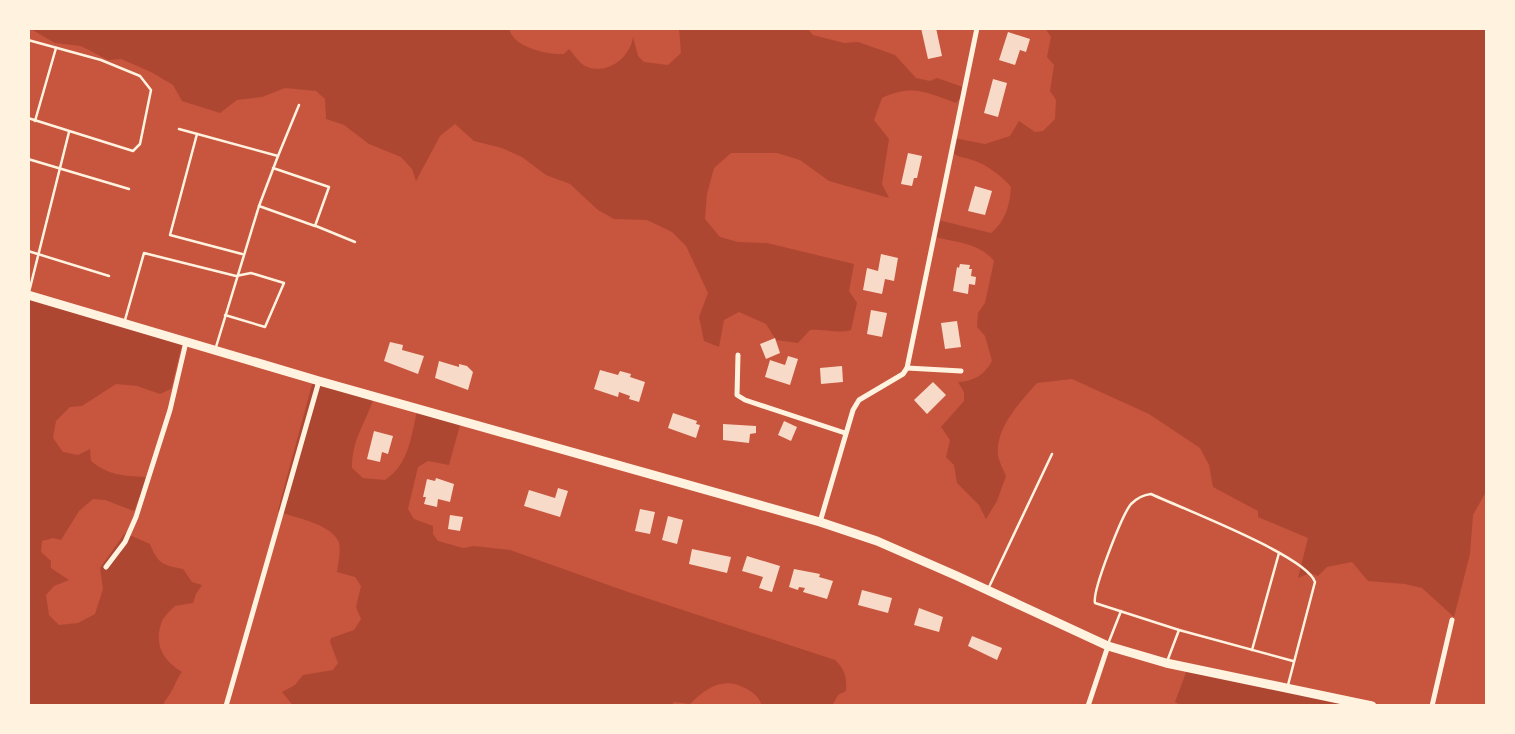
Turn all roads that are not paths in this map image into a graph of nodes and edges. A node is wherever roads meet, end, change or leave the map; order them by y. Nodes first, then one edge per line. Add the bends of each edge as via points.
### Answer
1 (977, 28) edge
2 (28, 40) edge
3 (56, 48) junction
4 (299, 104) dead end
5 (28, 118) edge
6 (35, 121) junction
7 (180, 129) dead end
8 (69, 132) junction
9 (197, 134) junction
10 (278, 156) junction
11 (28, 159) edge
12 (273, 168) junction
13 (60, 169) junction
14 (129, 189) dead end
15 (259, 206) junction
16 (315, 226) junction
17 (355, 242) dead end
18 (28, 251) edge
19 (39, 254) junction
20 (243, 254) junction
21 (109, 276) dead end
22 (236, 276) junction
23 (28, 295) edge
24 (225, 316) junction
25 (124, 323) junction
26 (186, 341) junction
27 (215, 350) junction
28 (738, 355) dead end
29 (907, 368) junction
30 (961, 371) dead end
31 (319, 381) junction
32 (845, 433) junction
33 (1052, 454) dead end
34 (820, 522) junction
35 (1279, 553) junction
36 (106, 567) dead end
37 (988, 590) junction
38 (1121, 611) junction
39 (1452, 620) dead end
40 (1180, 630) junction
41 (1108, 646) junction
42 (1252, 650) junction
43 (1293, 661) junction
44 (1166, 663) junction
45 (1287, 688) junction
46 (226, 706) edge
47 (1088, 706) edge
48 (1372, 706) edge
49 (1432, 706) edge

1 - 29 street
2 - 3 lane
3 - 6 lane
3 - 8 lane via 140,76 151,89 140,144 133,151
4 - 10 lane
5 - 6 lane
6 - 8 lane
7 - 9 lane
8 - 13 lane
9 - 10 lane
9 - 20 lane via 170,235
10 - 12 lane
11 - 13 lane
12 - 15 lane
12 - 16 lane via 329,187
13 - 14 lane
13 - 19 lane
15 - 16 lane
15 - 20 lane
16 - 17 lane
18 - 19 lane
19 - 21 lane
19 - 23 lane
20 - 22 lane
22 - 24 lane
22 - 24 lane via 251,273 284,283 265,327
22 - 25 lane via 144,253
23 - 25 main road
24 - 27 lane
25 - 26 main road
26 - 27 main road
26 - 36 street via 136,517
27 - 31 main road
28 - 32 street via 737,395
29 - 30 street
29 - 32 street via 859,400
31 - 34 main road
31 - 46 street
32 - 34 street
33 - 37 lane
34 - 37 main road via 877,541
35 - 38 lane via 1151,494 1144,495 1123,518 1093,596 1095,603
35 - 42 lane
35 - 43 lane via 1304,567 1315,582
37 - 41 main road
38 - 40 lane
38 - 41 lane
39 - 49 street
40 - 42 lane
40 - 44 lane
41 - 44 main road
41 - 47 street
42 - 43 lane
43 - 45 lane
44 - 45 main road
45 - 48 main road

